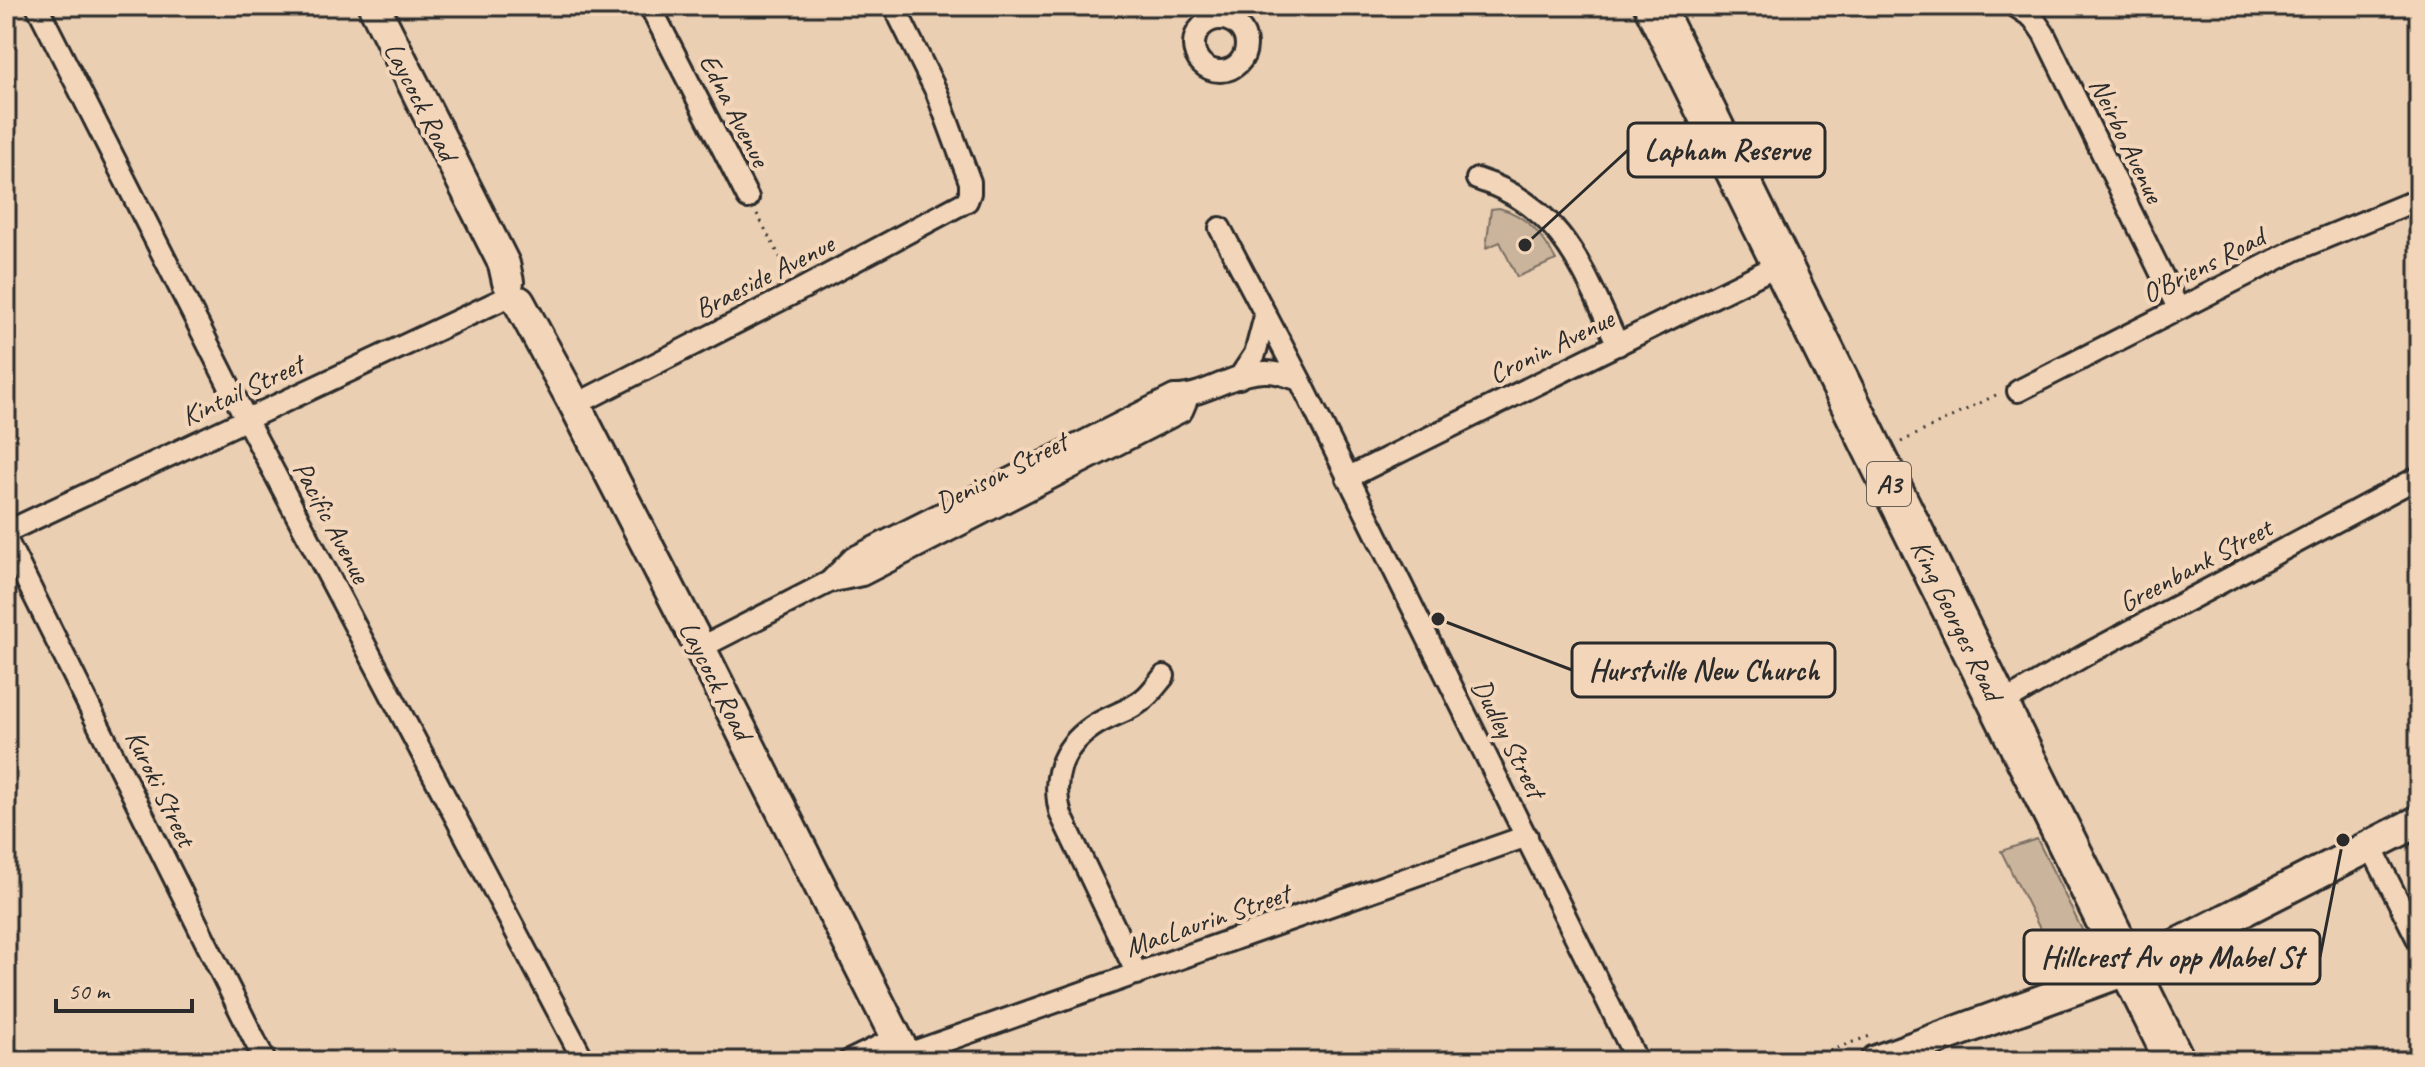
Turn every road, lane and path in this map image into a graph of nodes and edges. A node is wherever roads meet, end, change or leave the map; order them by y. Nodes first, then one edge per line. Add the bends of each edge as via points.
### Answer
1 (37, 6) edge
2 (374, 6) edge
3 (650, 6) edge
4 (894, 6) edge
5 (1654, 6) edge
6 (2015, 6) edge
7 (1477, 179) dead end
8 (748, 198) joint
9 (2419, 199) edge
10 (1220, 228) dead end
11 (1780, 264) junction
12 (798, 291) junction
13 (510, 294) junction
14 (2178, 308) junction
15 (1265, 316) junction
16 (1618, 345) junction
17 (1239, 378) junction
18 (1300, 380) junction
19 (2010, 391) joint
20 (575, 405) junction
21 (246, 419) junction
22 (1898, 444) dead end
23 (2419, 477) edge
24 (1347, 478) junction
25 (6, 532) edge
26 (6, 539) edge
27 (700, 648) junction
28 (1164, 676) dead end
29 (1999, 705) junction
30 (2419, 821) edge
31 (1527, 836) junction
32 (2370, 845) junction
33 (2419, 942) edge
34 (2129, 969) junction
35 (1137, 974) junction
36 (903, 1051) edge
37 (265, 1061) edge
38 (584, 1061) edge
39 (849, 1061) edge
40 (1637, 1061) edge
41 (1876, 1061) edge
42 (2175, 1061) edge

1 - 21 street, Pacific Avenue
2 - 13 street, Laycock Road via 504,264
3 - 8 street, Edna Avenue
4 - 12 street, Braeside Avenue via 937,93 971,189 967,201
5 - 11 highway, King Georges Road / A3
6 - 14 street, Neirbo Avenue via 2044,34
7 - 16 street via 1510,191 1549,220 1576,255
8 - 12 path
9 - 14 street, O'Briens Road via 2295,250
10 - 15 street, Dudley Street
11 - 16 street, Cronin Avenue
11 - 29 highway, King Georges Road / A3
12 - 20 street, Braeside Avenue
13 - 20 street, Laycock Road
13 - 21 street, Kintail Street
14 - 19 street, O'Briens Road
15 - 17 street via 1255,354
15 - 18 street, Dudley Street
16 - 24 street, Cronin Avenue
17 - 18 street, Denison Street via 1267,372
17 - 27 street, Denison Street via 1188,397 1174,396 853,558 829,582
18 - 24 street, Dudley Street
19 - 22 path
20 - 27 street, Laycock Road
21 - 25 street, Kintail Street
21 - 38 street, Pacific Avenue
23 - 29 street, Greenbank Street
24 - 31 street, Dudley Street
26 - 37 street, Kuroki Street
27 - 36 street, Laycock Road
28 - 35 street via 1142,700 1081,736 1062,762 1055,791 1061,815
29 - 34 highway, King Georges Road / A3
30 - 32 street
31 - 35 street, MacLaurin Street
31 - 40 street, Dudley Street
32 - 33 street
32 - 34 street
34 - 41 street
34 - 42 highway, King Georges Road / A3
35 - 36 street, MacLaurin Street
36 - 39 street, MacLaurin Street

